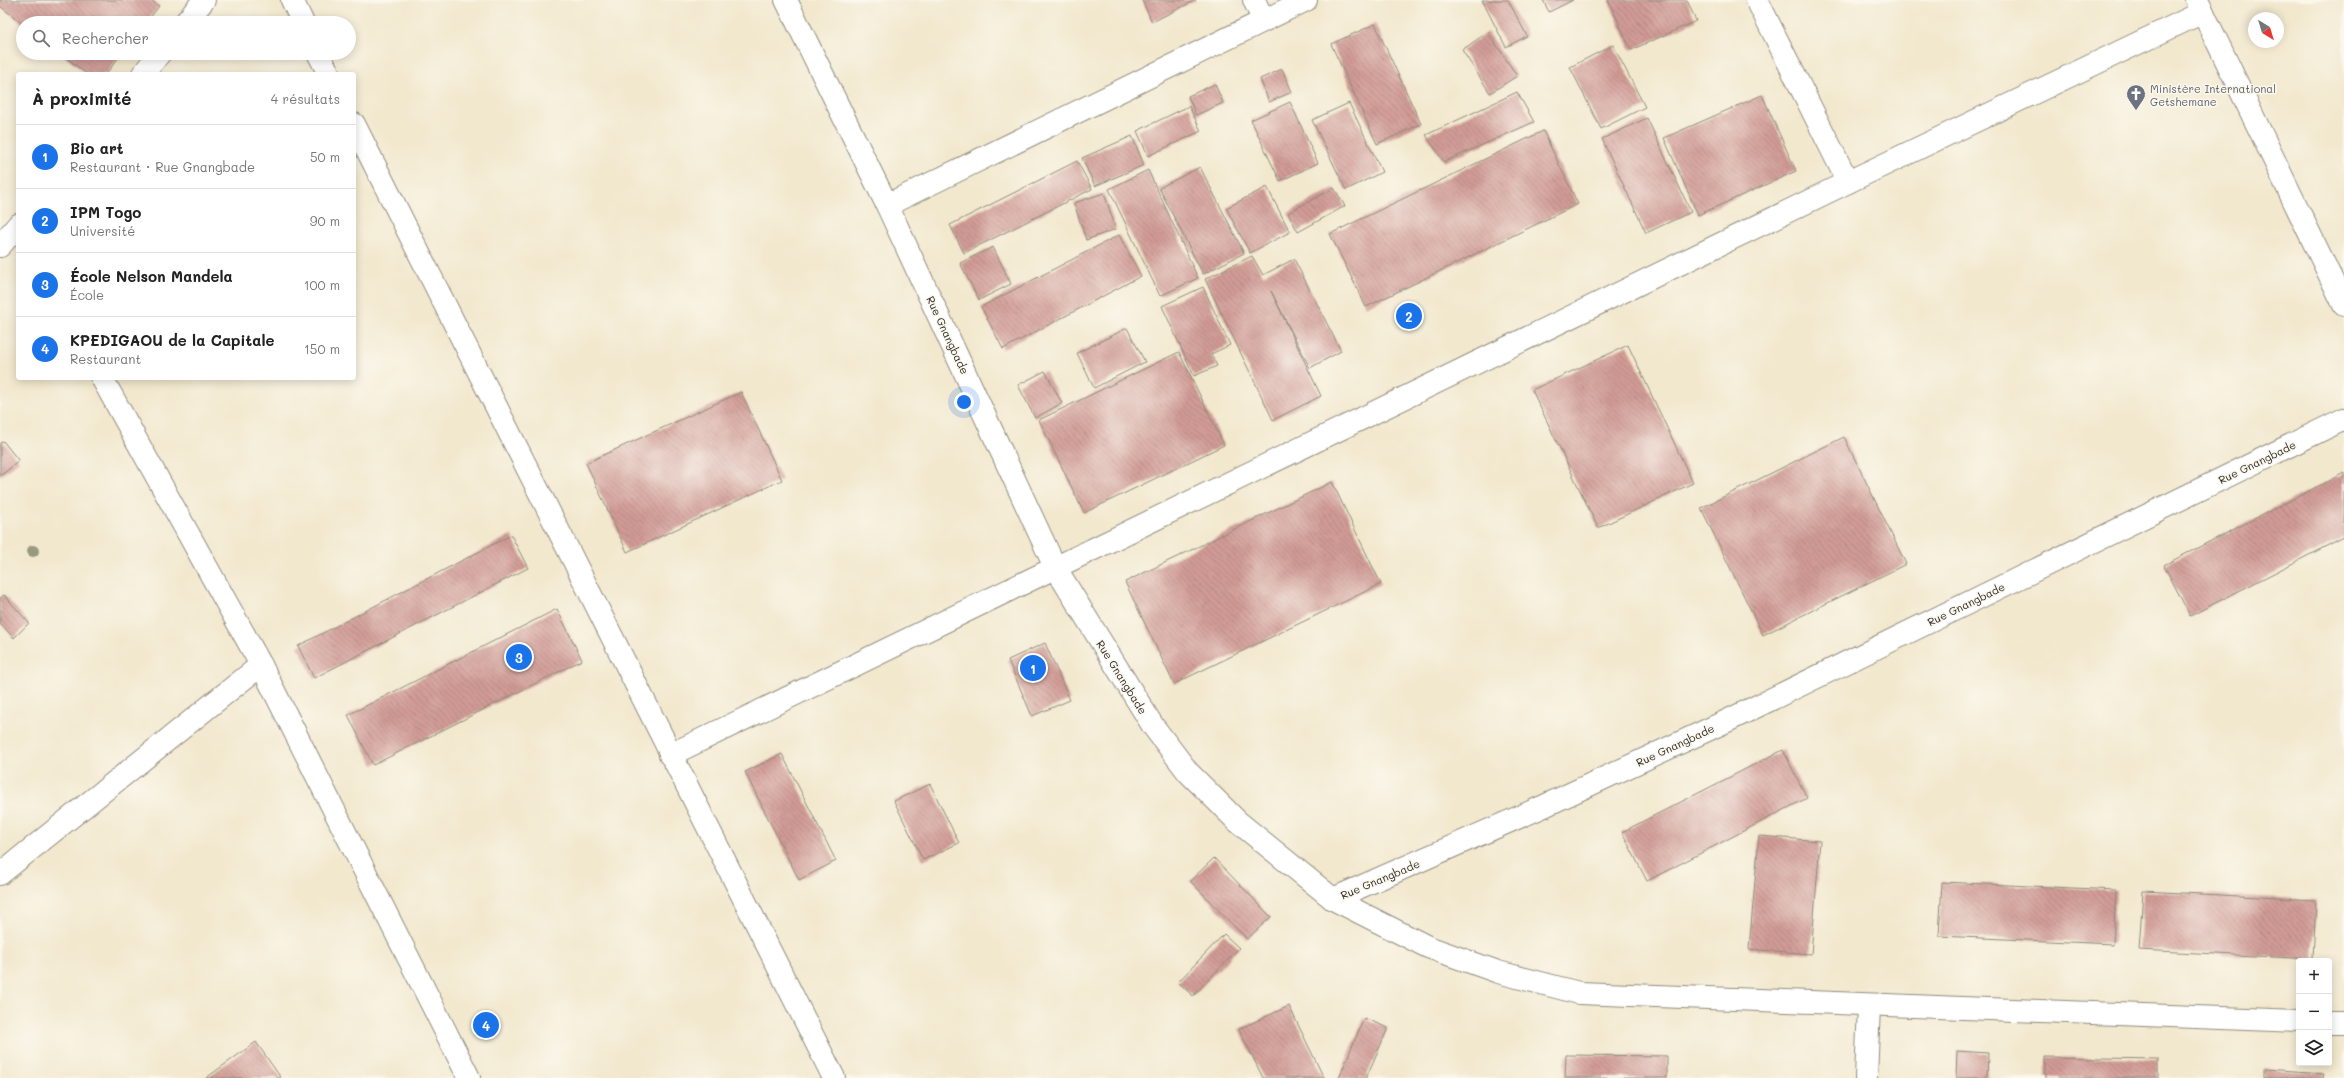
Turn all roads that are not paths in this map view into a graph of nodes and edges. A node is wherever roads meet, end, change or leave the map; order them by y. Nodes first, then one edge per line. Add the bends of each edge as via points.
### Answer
1 (204, 0) edge
2 (292, 0) edge
3 (786, 0) edge
4 (1254, 0) edge
5 (1306, 0) edge
6 (1757, 0) edge
7 (2200, 6) edge
8 (191, 16) edge
9 (300, 16) edge
10 (1263, 19) junction
11 (154, 60) edge
12 (322, 60) edge
13 (145, 72) edge
14 (328, 72) edge
15 (356, 128) edge
16 (1848, 182) junction
17 (887, 205) junction
18 (16, 228) edge
19 (0, 246) edge
20 (2344, 305) edge
21 (103, 380) edge
22 (2344, 419) edge
23 (1055, 568) junction
24 (261, 664) junction
25 (670, 755) junction
26 (0, 874) edge
27 (1333, 899) junction
28 (1869, 1006) junction
29 (2296, 1021) edge
30 (2332, 1022) edge
31 (2344, 1023) edge
32 (469, 1078) edge
33 (834, 1078) edge
34 (1866, 1078) edge

1 - 8 street
2 - 9 street
3 - 17 street, Rue Gnangbade
4 - 10 street
5 - 10 street
6 - 16 street
7 - 16 street
7 - 20 street
10 - 17 street
11 - 13 street
12 - 14 street
15 - 25 street
16 - 23 street
17 - 23 street, Rue Gnangbade
18 - 19 street
21 - 24 street
22 - 27 street, Rue Gnangbade via 1724,722 1535,810
23 - 25 street
23 - 27 street, Rue Gnangbade via 1153,726 1188,772 1237,821
24 - 26 street
24 - 32 street
25 - 33 street
27 - 28 street via 1428,947 1498,972 1579,993
28 - 29 street
28 - 34 street
30 - 31 street

